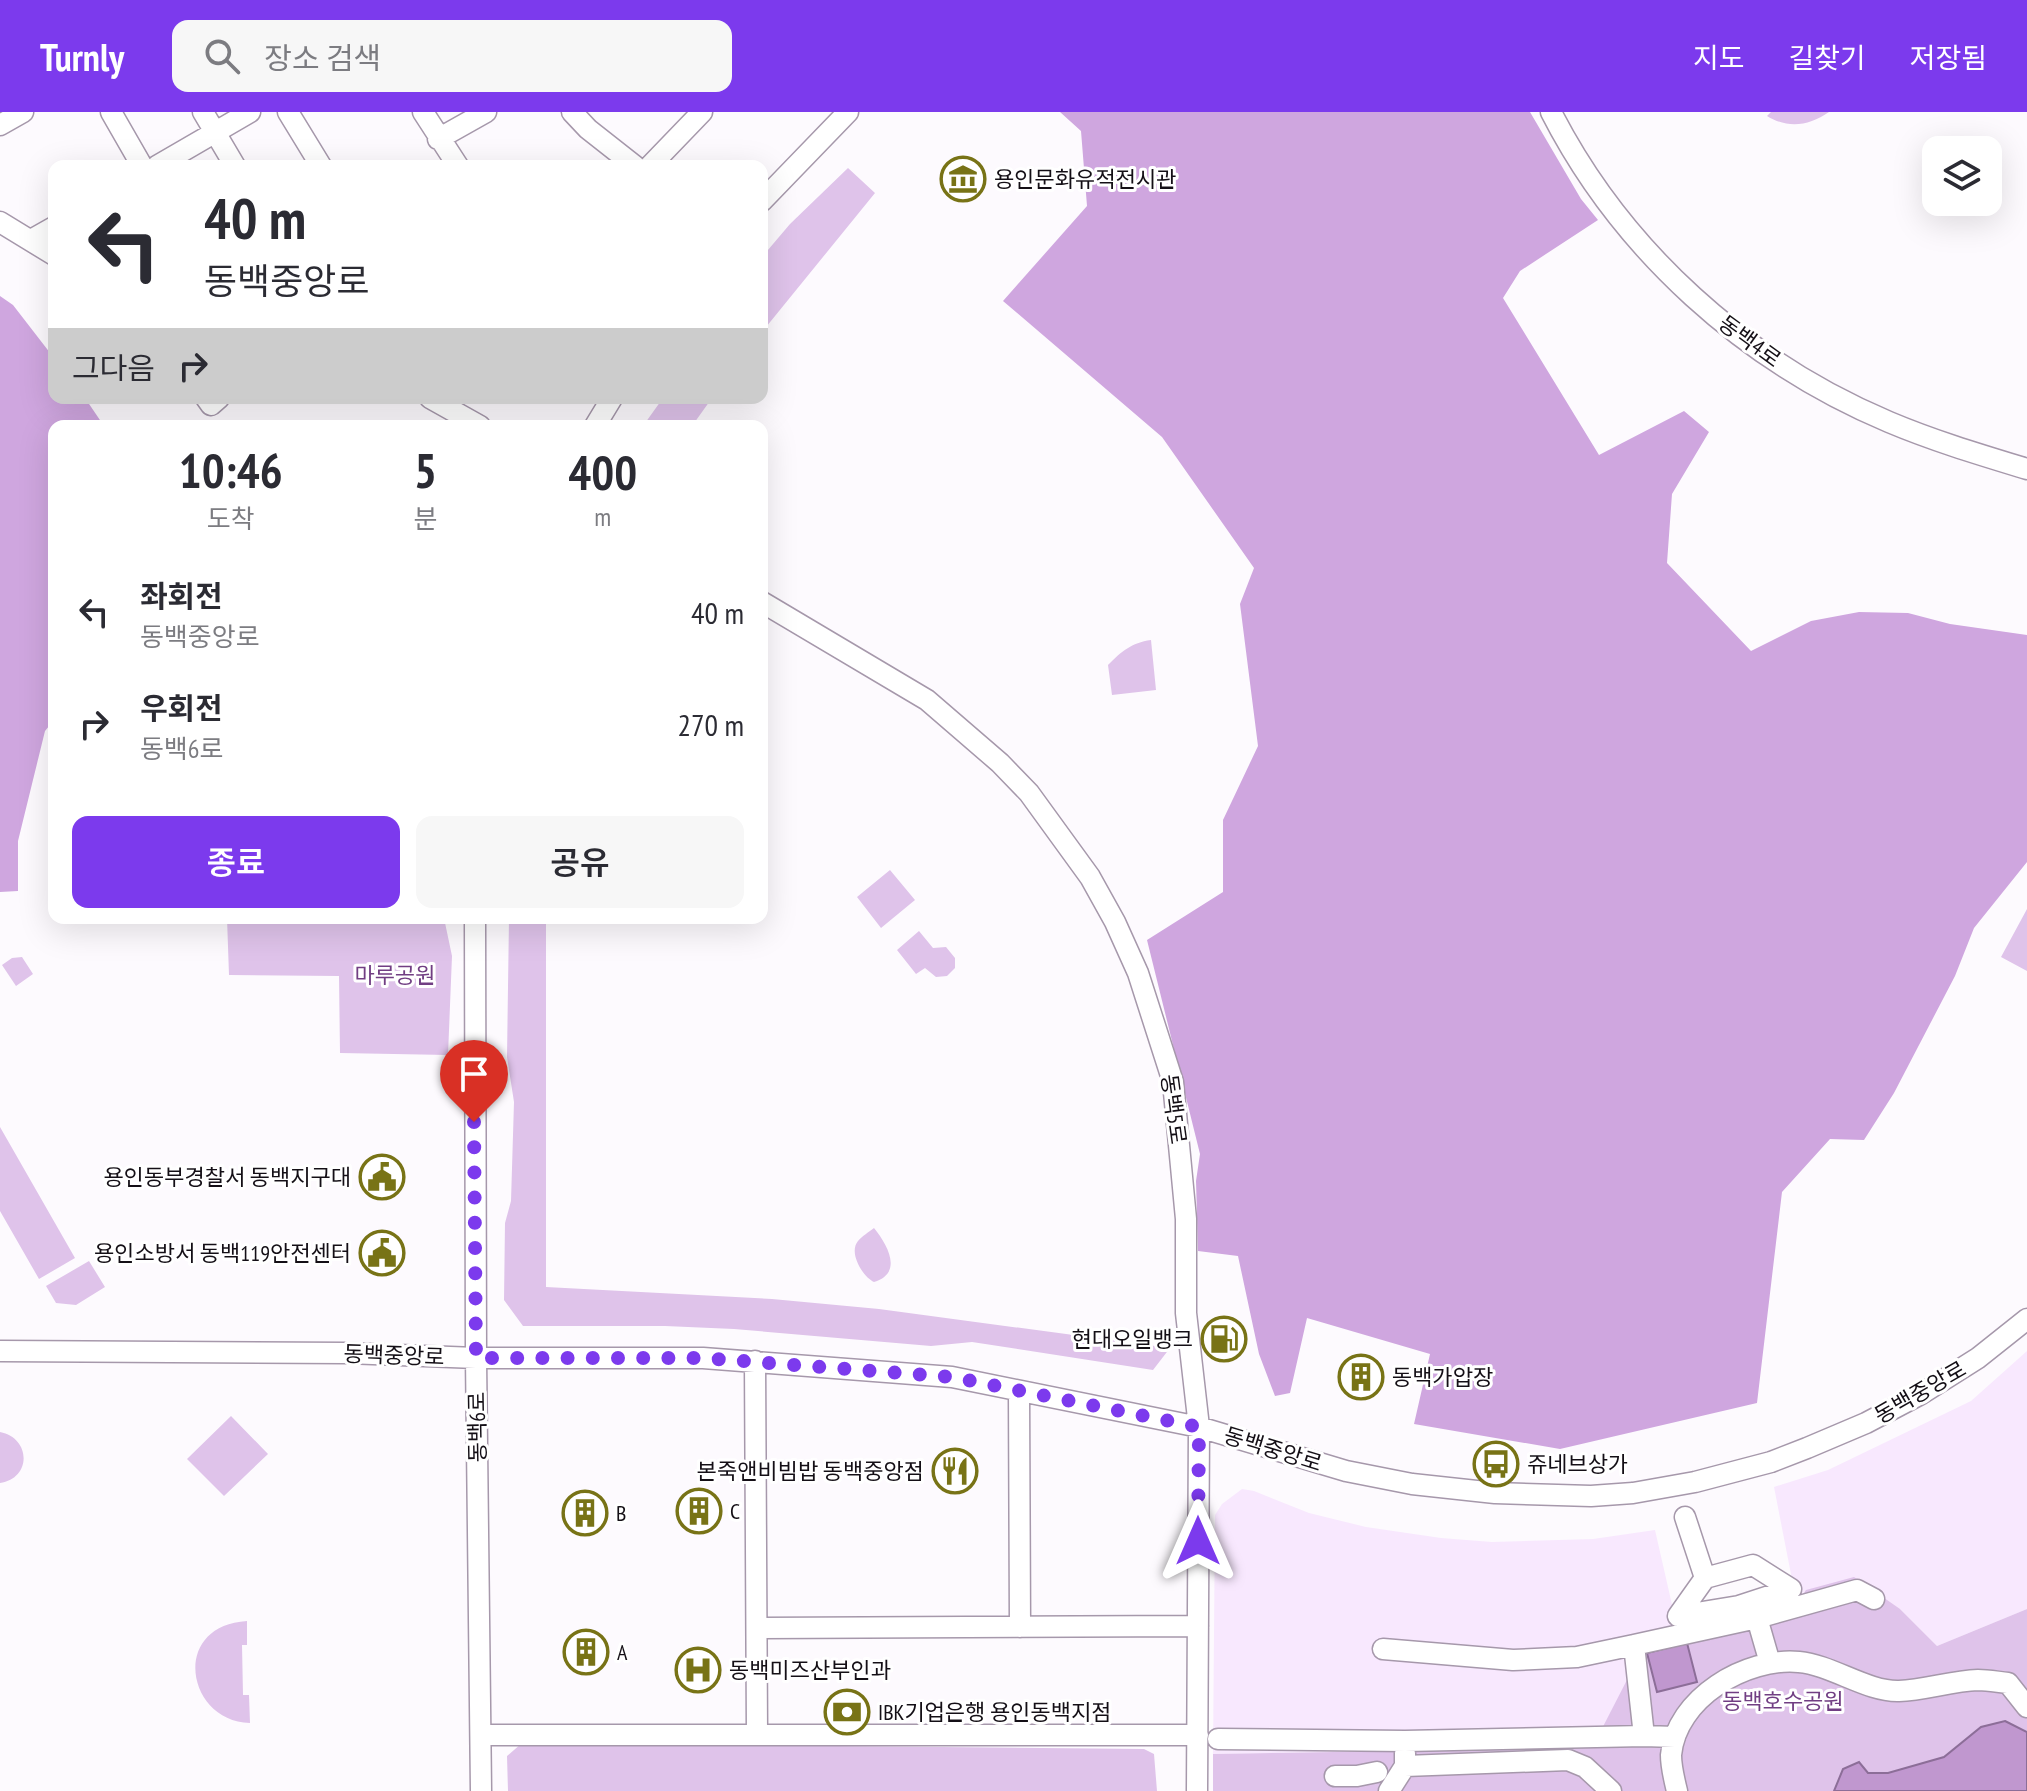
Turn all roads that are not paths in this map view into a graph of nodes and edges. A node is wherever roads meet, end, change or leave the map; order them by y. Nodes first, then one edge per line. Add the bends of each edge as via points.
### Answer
1 (23, 112) edge
2 (111, 112) edge
3 (203, 112) edge
4 (250, 112) edge
5 (288, 112) edge
6 (423, 112) edge
7 (486, 112) edge
8 (572, 112) edge
9 (702, 112) edge
10 (848, 112) edge
11 (1551, 112) edge
12 (0, 125) edge
13 (214, 131) junction
14 (438, 139) junction
15 (139, 160) edge
16 (167, 160) edge
17 (231, 160) edge
18 (317, 160) edge
19 (454, 160) edge
20 (627, 160) edge
21 (656, 160) edge
22 (768, 195) edge
23 (0, 222) edge
24 (48, 230) edge
25 (31, 240) junction
26 (48, 251) edge
27 (441, 404) edge
28 (469, 420) edge
29 (2027, 469) edge
30 (768, 606) edge
31 (475, 924) edge
32 (2027, 1319) edge
33 (0, 1351) edge
34 (476, 1358) junction
35 (755, 1361) junction
36 (1019, 1391) junction
37 (1199, 1427) junction
38 (1685, 1517) dead end
39 (1705, 1578) junction
40 (1874, 1599) dead end
41 (1757, 1618) junction
42 (1198, 1626) junction
43 (1020, 1627) junction
44 (757, 1628) junction
45 (1634, 1645) junction
46 (1383, 1649) dead end
47 (1770, 1663) junction
48 (2027, 1707) edge
49 (757, 1734) junction
50 (481, 1735) junction
51 (1644, 1736) junction
52 (1208, 1737) junction
53 (1675, 1737) junction
54 (1405, 1741) junction
55 (1405, 1766) junction
56 (1335, 1776) dead end
57 (1363, 1780) edge
58 (481, 1791) edge
59 (1197, 1791) edge
60 (1389, 1791) edge
61 (1611, 1791) edge
62 (1677, 1791) edge

1 - 12 street
2 - 15 street
3 - 13 street
4 - 13 street
5 - 18 street
6 - 14 street
7 - 14 street
8 - 20 street
9 - 21 street
10 - 22 street
11 - 29 street, 동백4로 via 1601,193 1642,244 1701,305 1739,335 1800,377 1888,422
13 - 16 street
13 - 17 street
14 - 19 street
23 - 25 street
24 - 25 street
25 - 26 street
27 - 28 street
30 - 37 street, 동백5로 via 906,687 972,737 1054,825 1115,922 1138,973 1173,1082 1186,1219 1186,1313
31 - 34 street, 동백6로
32 - 37 street, 동백중앙로 via 1949,1378 1845,1432 1771,1462 1633,1493 1545,1496 1412,1484 1346,1471
33 - 34 street, 동백중앙로
34 - 35 street, 동백중앙로
34 - 50 street, 동백6로
35 - 36 street, 동백중앙로 via 952,1377
35 - 44 street
36 - 37 street, 동백중앙로
36 - 43 street
37 - 42 street, 동백5로
38 - 39 street
39 - 39 street via 1678,1616 1739,1606 1791,1589 1753,1565 1727,1566
40 - 41 street via 1857,1590
41 - 45 street
41 - 47 street
42 - 43 street
42 - 52 street, 동백5로
43 - 44 street
44 - 49 street
45 - 46 street via 1577,1657 1513,1660
45 - 51 street
47 - 48 street via 1798,1662 1896,1691 1980,1680 2008,1683
47 - 53 street via 1725,1679 1709,1691
49 - 50 street
49 - 52 street
50 - 58 street, 동백6로
51 - 53 street
51 - 54 street
52 - 54 street
52 - 59 street, 동백5로
53 - 62 street via 1672,1769
54 - 55 street
55 - 60 street
55 - 61 street via 1568,1760 1585,1767
56 - 57 street

